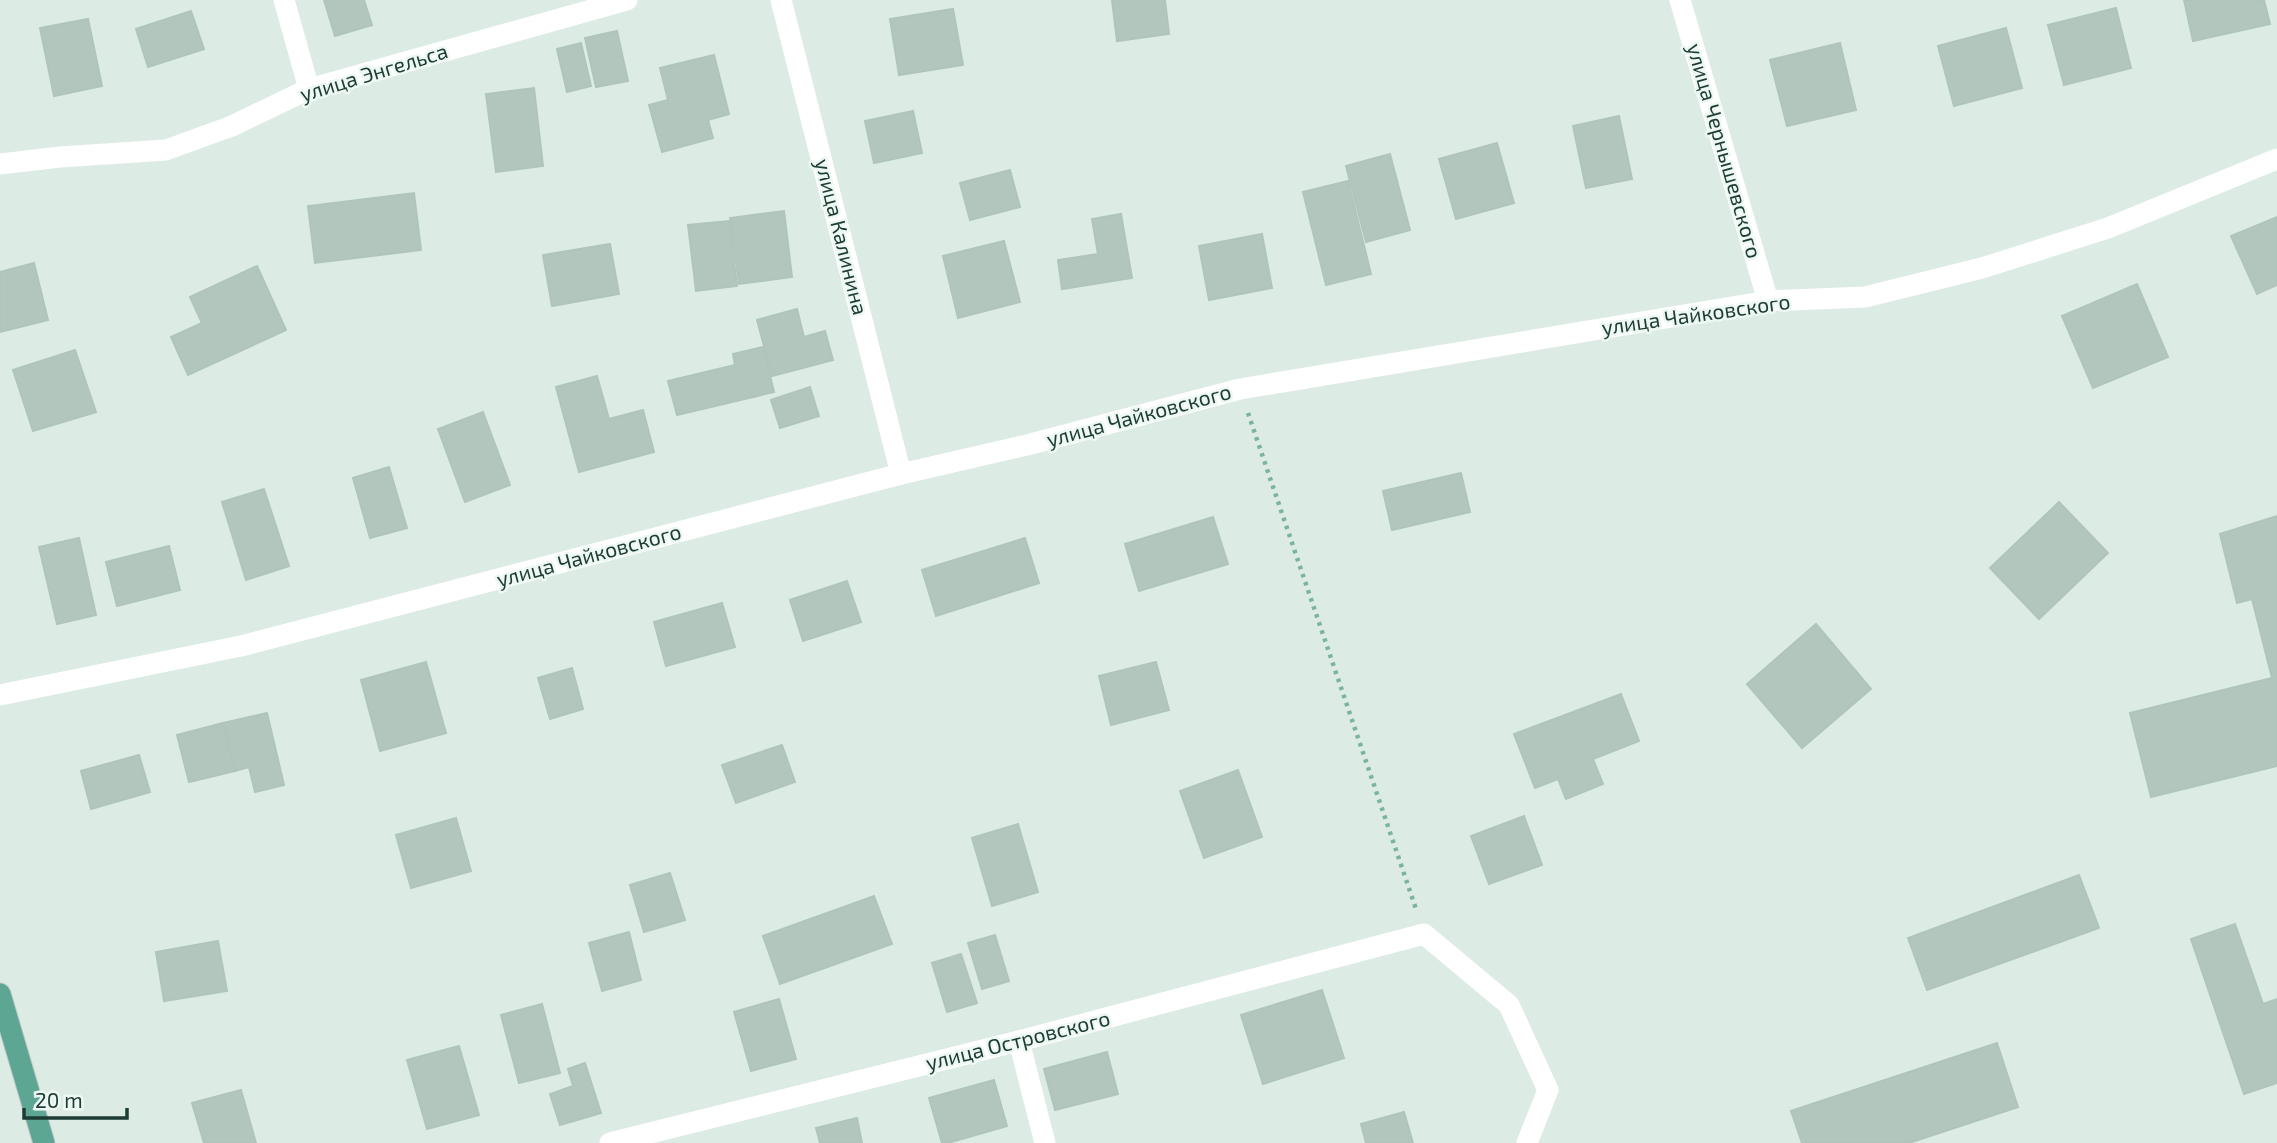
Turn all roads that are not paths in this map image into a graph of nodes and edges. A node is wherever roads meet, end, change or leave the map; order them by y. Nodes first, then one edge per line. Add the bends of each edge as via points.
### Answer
1 (284, 0) edge
2 (628, 0) edge
3 (781, 0) edge
4 (1680, 0) edge
5 (309, 89) junction
6 (2277, 159) edge
7 (0, 164) edge
8 (1768, 301) junction
9 (901, 474) junction
10 (0, 695) edge
11 (0, 995) edge
12 (1019, 1041) junction
13 (44, 1143) edge
14 (610, 1143) edge
15 (1045, 1143) edge
16 (1527, 1143) edge

1 - 5 street
2 - 5 street, улица Энгельса
3 - 9 street, улица Калинина
4 - 8 street, улица Чернышевского
5 - 7 street, улица Энгельса via 232,126 166,150
6 - 8 street, улица Чайковского via 2108,228 1982,268 1865,297
8 - 9 street, улица Чайковского via 1240,389
9 - 10 street, улица Чайковского via 241,646
11 - 13 main road
12 - 14 street, улица Островского
12 - 15 street
12 - 16 street, улица Островского via 1424,934 1508,1005 1548,1090

